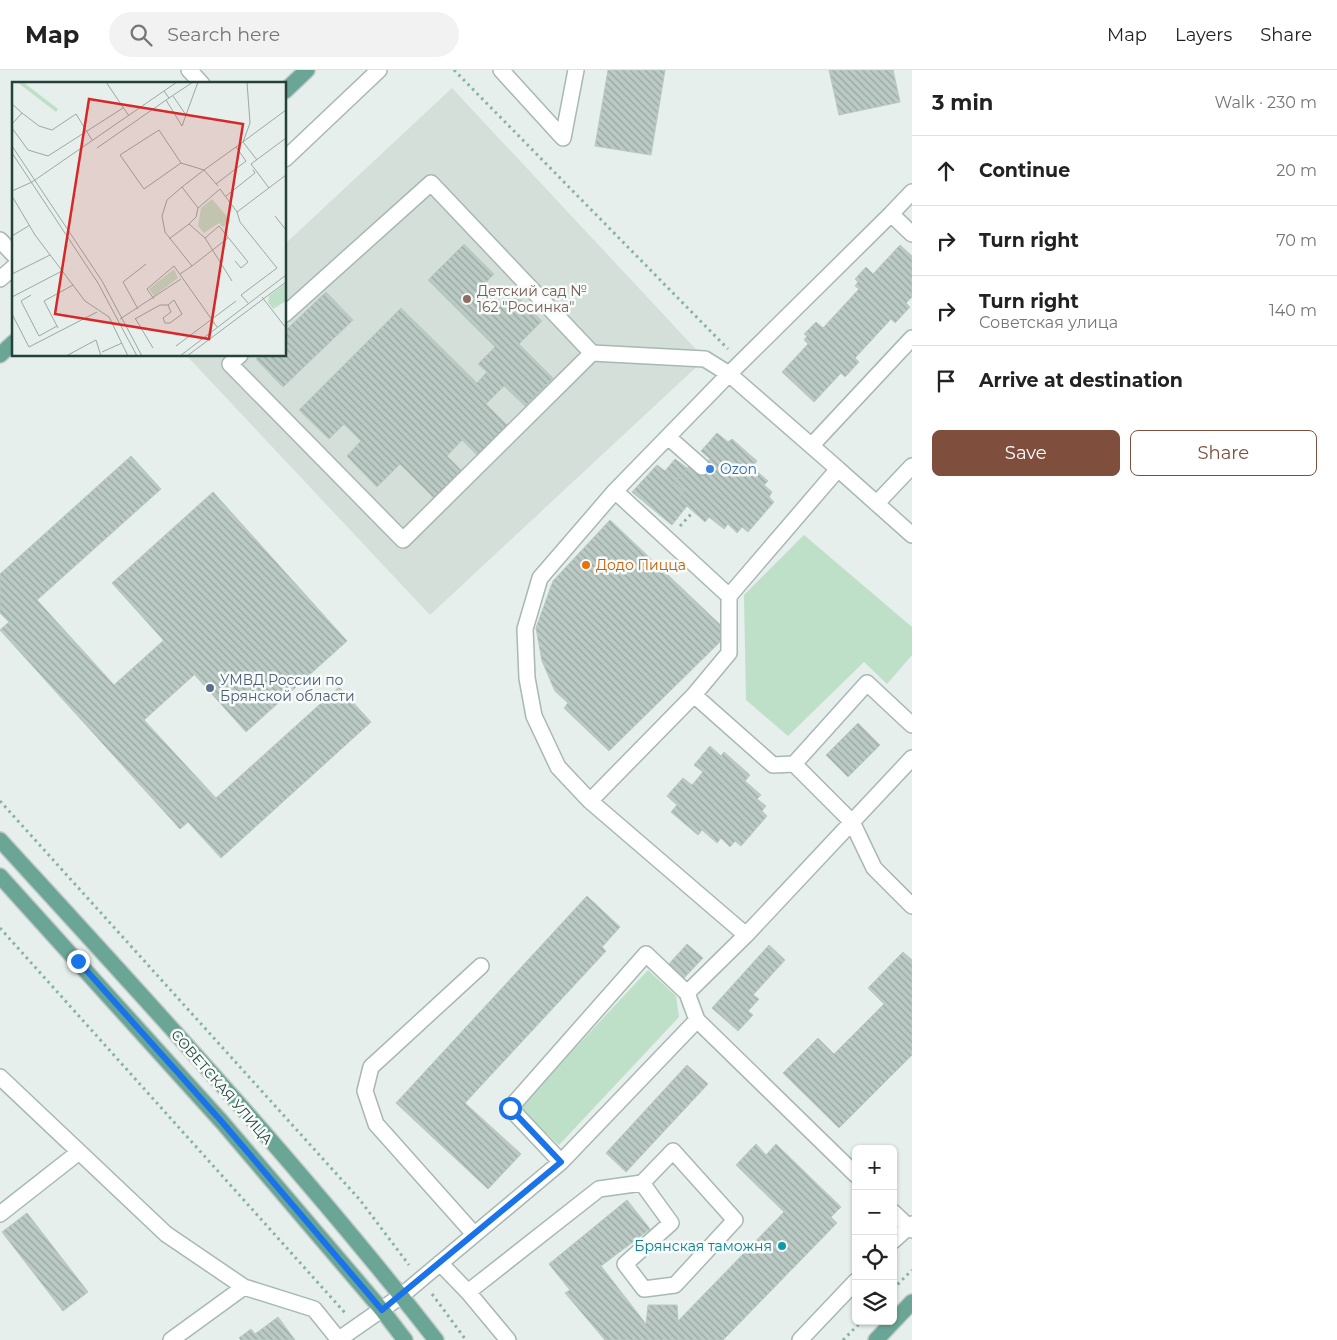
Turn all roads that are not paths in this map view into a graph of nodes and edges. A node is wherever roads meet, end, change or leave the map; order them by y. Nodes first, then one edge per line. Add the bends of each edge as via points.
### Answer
1 (189, 70) edge
2 (307, 70) edge
3 (379, 70) edge
4 (501, 70) edge
5 (573, 72) edge
6 (200, 82) edge
7 (286, 90) edge
8 (286, 159) edge
9 (912, 192) edge
10 (891, 214) junction
11 (912, 234) edge
12 (0, 240) edge
13 (12, 253) edge
14 (12, 269) edge
15 (0, 279) edge
16 (286, 313) edge
17 (912, 338) edge
18 (12, 344) edge
19 (592, 353) junction
20 (0, 355) edge
21 (239, 356) edge
22 (728, 374) junction
23 (668, 437) junction
24 (812, 445) junction
25 (912, 466) edge
26 (702, 467) dead end
27 (838, 469) junction
28 (615, 491) junction
29 (877, 503) junction
30 (912, 535) edge
31 (729, 596) junction
32 (694, 695) junction
33 (912, 724) edge
34 (912, 758) edge
35 (794, 764) junction
36 (590, 801) junction
37 (852, 822) junction
38 (0, 840) edge
39 (0, 876) edge
40 (912, 906) edge
41 (746, 934) junction
42 (481, 966) dead end
43 (688, 993) junction
44 (697, 1020) junction
45 (2, 1082) edge
46 (79, 1152) junction
47 (561, 1162) junction
48 (852, 1171) edge
49 (642, 1183) junction
50 (0, 1214) edge
51 (897, 1215) edge
52 (911, 1227) edge
53 (474, 1234) junction
54 (897, 1239) edge
55 (440, 1262) junction
56 (852, 1285) edge
57 (244, 1287) junction
58 (468, 1292) junction
59 (401, 1296) junction
60 (912, 1302) edge
61 (382, 1310) junction
62 (171, 1340) edge
63 (338, 1340) edge
64 (405, 1340) edge
65 (436, 1340) edge
66 (508, 1340) edge
67 (800, 1340) edge
68 (876, 1340) edge

1 - 6 street
2 - 7 main road
3 - 8 street
4 - 5 street via 563,138
9 - 10 street
10 - 11 street
10 - 22 street
12 - 13 street
14 - 15 street
16 - 19 street via 431,183
17 - 24 street
18 - 20 main road
19 - 21 street via 403,540 230,364
19 - 22 street via 705,359
22 - 23 street
22 - 24 street
23 - 26 street
23 - 28 street
24 - 27 street
25 - 29 street
27 - 29 street
27 - 31 street
28 - 31 street
28 - 36 street via 540,578 525,629 527,678 534,716 558,767
29 - 30 street
31 - 32 street via 728,653
32 - 35 street via 773,765
32 - 36 street
33 - 35 street via 867,683
34 - 37 street
35 - 37 street
36 - 41 street
37 - 40 street via 874,868
37 - 41 street
38 - 59 main road, СОВЕТСКАЯ УЛИЦА via 242,1108
39 - 61 main road, СОВЕТСКАЯ УЛИЦА via 222,1122
41 - 43 street
42 - 53 street via 370,1067 365,1091 376,1124
43 - 44 street
43 - 47 street via 646,954 510,1108
44 - 47 street
44 - 48 street
45 - 46 street
46 - 50 street
46 - 57 street via 166,1234
47 - 53 street
49 - 49 street via 671,1223 625,1264 644,1289 675,1285 735,1220 673,1151
49 - 58 street via 599,1189
51 - 52 street
52 - 54 street
53 - 55 street
55 - 58 street
55 - 59 street
56 - 67 street
57 - 62 street
57 - 63 street via 314,1309
58 - 66 street
59 - 61 street
59 - 65 main road, СОВЕТСКАЯ УЛИЦА
60 - 68 main road
61 - 63 street
61 - 64 main road, СОВЕТСКАЯ УЛИЦА

